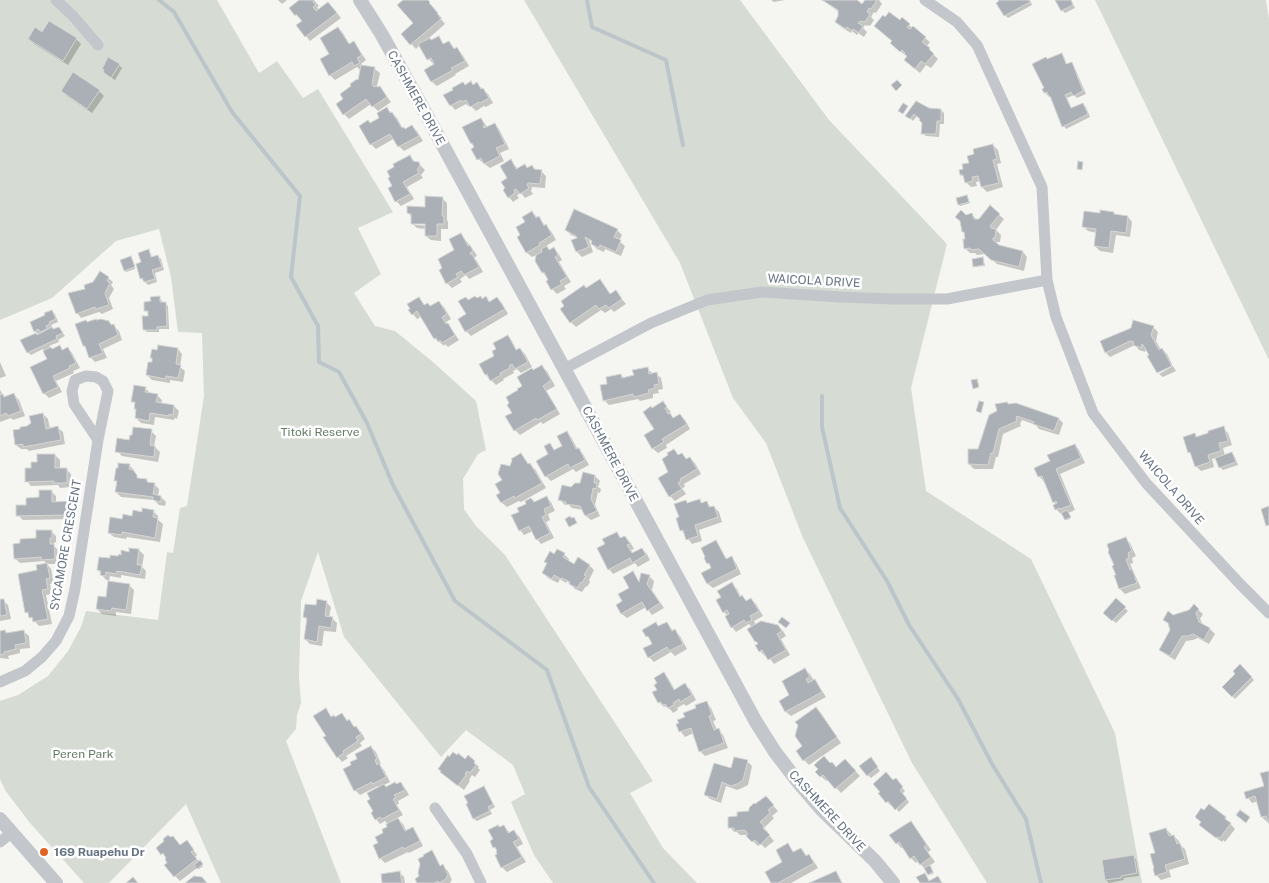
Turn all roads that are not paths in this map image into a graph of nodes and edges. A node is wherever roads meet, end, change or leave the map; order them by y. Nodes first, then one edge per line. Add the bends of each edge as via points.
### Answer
1 (56, 0) edge
2 (360, 0) edge
3 (925, 0) edge
4 (98, 44) dead end
5 (1047, 280) junction
6 (564, 369) junction
7 (98, 440) junction
8 (1269, 613) edge
9 (0, 682) edge
10 (436, 808) dead end
11 (0, 819) edge
12 (5, 837) edge
13 (56, 883) edge
14 (481, 883) edge
15 (893, 883) edge

1 - 4 street
2 - 6 street, CASHMERE DRIVE via 421,105
3 - 5 street, WAICOLA DRIVE via 957,22 977,46 1042,186
5 - 6 street, WAICOLA DRIVE via 947,299 840,298 762,292 707,300 651,322
5 - 8 street, WAICOLA DRIVE via 1056,317 1093,413 1146,483
6 - 15 street, CASHMERE DRIVE via 756,722 786,768 811,798
7 - 7 street, SYCAMORE CRESCENT via 108,391 103,381 86,376 75,380 72,390 74,404
7 - 9 street, SYCAMORE CRESCENT via 69,616 56,641 42,657 24,671
10 - 14 street via 467,854
11 - 12 street
12 - 13 street

